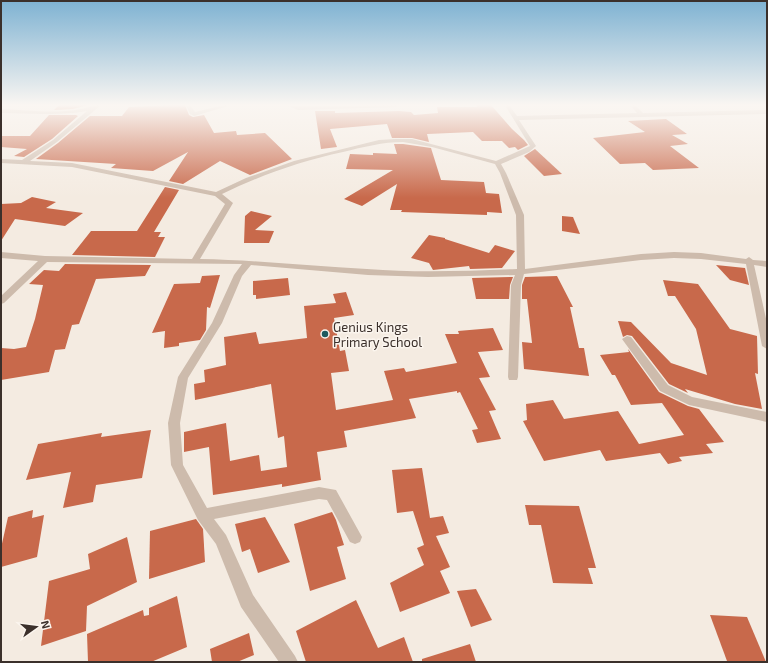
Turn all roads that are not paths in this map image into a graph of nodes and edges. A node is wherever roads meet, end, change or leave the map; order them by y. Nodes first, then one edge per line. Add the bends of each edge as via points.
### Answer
1 (61, 136) edge
2 (527, 136) edge
3 (1, 161) edge
4 (24, 162) junction
5 (497, 163) junction
6 (217, 194) junction
7 (1, 255) edge
8 (45, 259) junction
9 (749, 260) junction
10 (194, 262) junction
11 (249, 262) junction
12 (767, 264) edge
13 (520, 272) junction
14 (1, 300) edge
15 (627, 339) dead end
16 (767, 346) edge
17 (513, 377) dead end
18 (767, 417) edge
19 (203, 515) junction
20 (355, 537) dead end
21 (289, 662) edge

1 - 4 street
2 - 5 street via 533,146 529,150
3 - 4 street
4 - 6 street via 90,168
5 - 6 street via 411,141 373,142 276,168
5 - 13 street via 520,215
6 - 10 street via 229,203
7 - 8 street
8 - 10 street
8 - 14 street
9 - 12 street
9 - 13 street via 674,255
9 - 16 street
10 - 11 street
11 - 13 street via 405,274
11 - 19 street via 238,275 217,323 183,377 174,423 177,465
13 - 17 street via 516,285
15 - 18 street via 664,388 689,401
19 - 20 street via 319,493 331,494
19 - 21 street via 221,540 247,601

